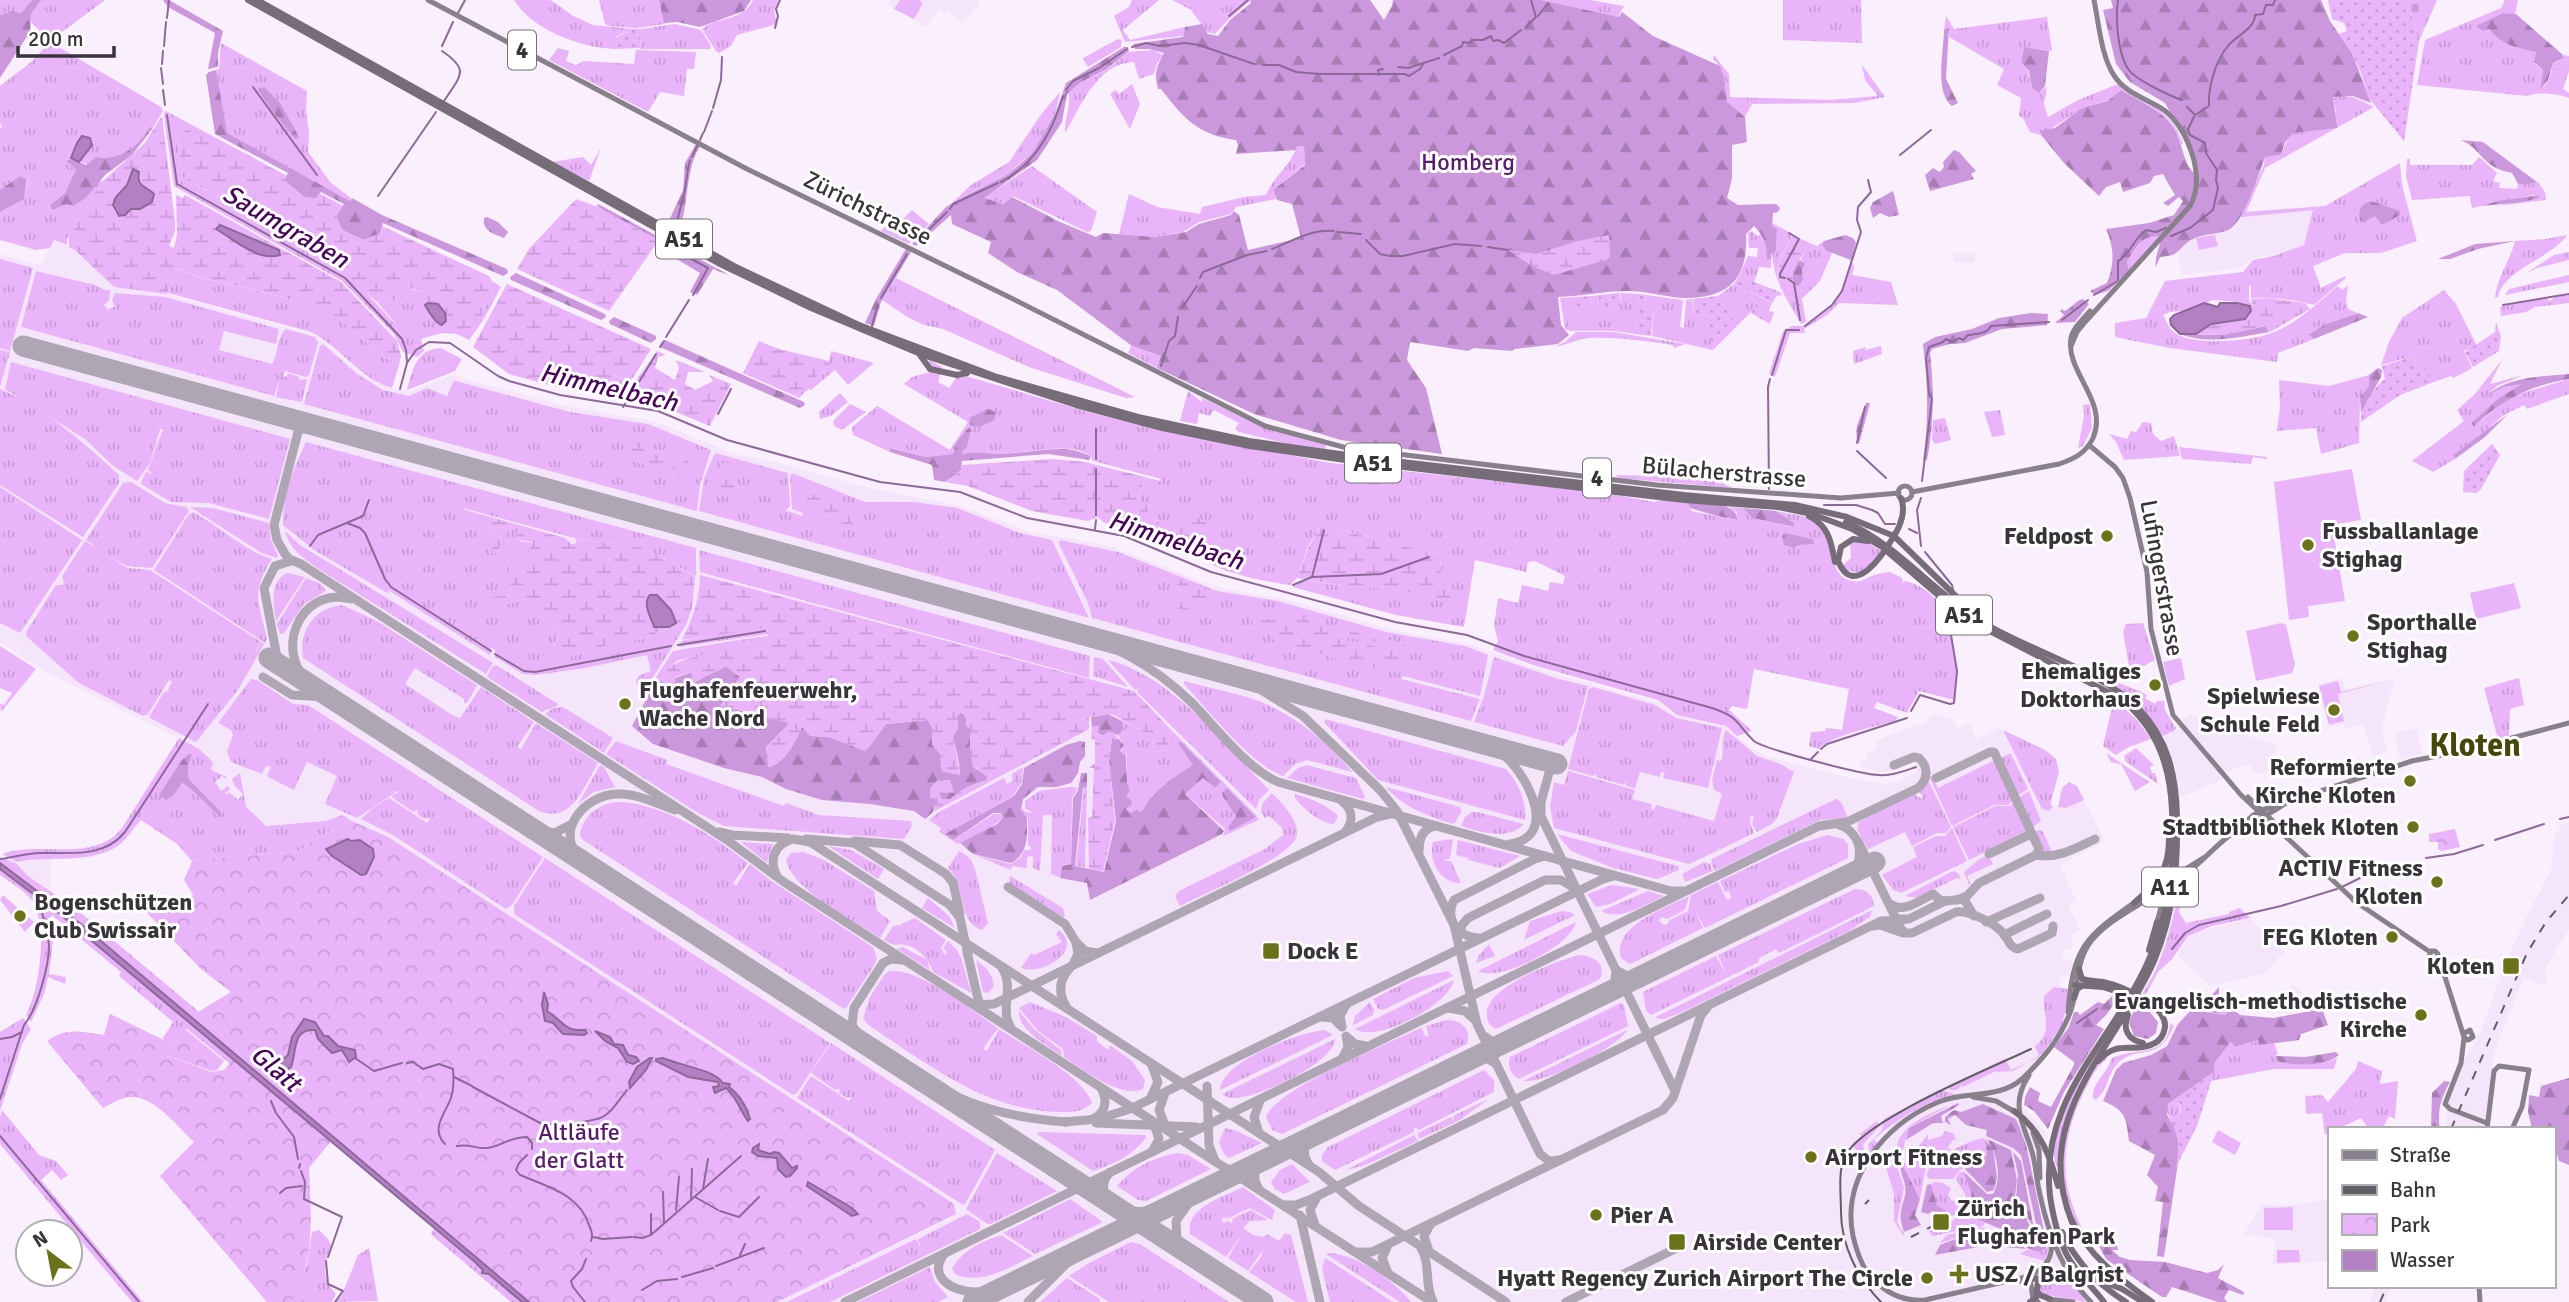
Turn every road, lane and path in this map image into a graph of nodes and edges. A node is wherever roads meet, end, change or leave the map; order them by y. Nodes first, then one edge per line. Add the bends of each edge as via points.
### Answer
1 (248, 0) edge
2 (257, 0) edge
3 (428, 0) edge
4 (2094, 0) edge
5 (1298, 435) joint
6 (2089, 445) junction
7 (1905, 495) junction
8 (1787, 507) junction
9 (1894, 540) junction
10 (1875, 542) junction
11 (1883, 556) junction
12 (1990, 626) junction
13 (2569, 723) edge
14 (2157, 736) junction
15 (2161, 745) junction
16 (2170, 778) junction
17 (2287, 802) junction
18 (2274, 810) junction
19 (2262, 813) junction
20 (2274, 821) junction
21 (2297, 847) junction
22 (2159, 888) junction
23 (2134, 903) junction
24 (2157, 922) joint
25 (2079, 969) junction
26 (2074, 983) junction
27 (2088, 983) junction
28 (2136, 989) junction
29 (2074, 998) junction
30 (2130, 1002) junction
31 (2067, 1019) junction
32 (2037, 1063) junction
33 (2090, 1070) junction
34 (1959, 1096) junction
35 (2014, 1111) junction
36 (2487, 1126) edge
37 (2513, 1127) edge
38 (2041, 1199) junction
39 (2072, 1222) junction
40 (2051, 1235) junction
41 (2071, 1262) junction
42 (2046, 1277) junction
43 (2015, 1281) junction
44 (2035, 1299) edge
45 (2050, 1299) joint
46 (2102, 1300) edge
47 (2090, 1301) edge
48 (2073, 1302) edge
49 (2126, 1302) edge
50 (2143, 1302) edge
51 (2152, 1302) edge

1 - 8 highway, A51 via 718,262 811,308 919,353 930,369 972,373 1135,421 1281,451 1649,496
2 - 8 highway, A51 via 755,276 867,328 997,377 1138,417 1282,447
3 - 5 main road, Zürichstrasse / 4 via 747,169 1245,417
4 - 6 main road via 2115,78 2173,119 2198,177 2190,206 2074,330 2073,358 2096,415
5 - 7 main road, Bülacherstrasse / 4 via 1347,448 1657,485 1841,498
6 - 7 main road, Bülacherstrasse / 4 via 2059,464
6 - 19 main road, Lufingerstrasse via 2119,471 2130,498 2147,572 2151,629 2172,712
7 - 9 highway
8 - 9 highway via 1847,517
8 - 10 highway, A51 via 1836,522
8 - 11 highway via 1822,526 1831,540 1835,564 1846,576 1865,577
8 - 12 highway, A51 via 1830,515 1869,534
9 - 11 highway
9 - 12 highway
10 - 11 highway via 1846,542 1839,551 1840,565 1849,574 1861,575
10 - 14 highway, A51 via 1974,622 2121,699
12 - 14 highway, A51 via 2115,689 2139,709
13 - 17 main road via 2412,761
14 - 15 highway, A51
15 - 16 highway, A11
15 - 28 highway, A11 via 2171,762 2176,788 2177,868 2163,937
16 - 23 highway via 2168,862 2157,881
16 - 28 highway, A11 via 2173,847 2169,891 2156,943
17 - 18 main road
17 - 19 main road
18 - 19 main road
18 - 20 main road
19 - 20 main road
19 - 21 main road
19 - 22 main road
20 - 21 main road
21 - 36 main road via 2356,902 2436,952 2466,1036 2446,1106
22 - 23 main road
22 - 24 main road via 2162,900
22 - 25 main road via 2096,936
23 - 26 main road via 2090,937 2077,959
24 - 28 highway
25 - 26 main road
25 - 27 highway
26 - 27 highway
26 - 29 main road
26 - 31 main road
27 - 29 highway via 2078,988
27 - 30 highway via 2155,1010 2161,1017 2158,1037 2138,1042 2127,1032
27 - 33 highway via 2109,984 2154,1005 2165,1024 2154,1043 2116,1048
28 - 30 highway, A11
29 - 31 main road
30 - 33 highway, A11
30 - 41 highway, A11 via 2074,1082 2051,1142 2050,1194 2060,1239
31 - 32 main road
32 - 34 main road via 2003,1090
32 - 38 main road via 2019,1103
33 - 39 highway, A11 via 2071,1109 2061,1150 2063,1192
34 - 35 main road via 1988,1099
34 - 43 main road via 1913,1116 1870,1156 1855,1184 1850,1212 1855,1244 1869,1275 1893,1295 1917,1301
35 - 38 main road via 2038,1143
35 - 39 highway via 2043,1142
36 - 37 main road via 2495,1068 2501,1066 2529,1070
38 - 40 main road
39 - 51 highway, A11 via 2100,1262
40 - 41 main road
40 - 43 main road via 2051,1255 2042,1269
41 - 46 highway
41 - 47 main road via 2075,1282
41 - 49 highway
42 - 43 highway
42 - 44 highway via 2039,1281
42 - 50 highway via 2100,1280
43 - 44 main road via 2031,1284
44 - 45 highway via 2039,1295
45 - 48 main road

